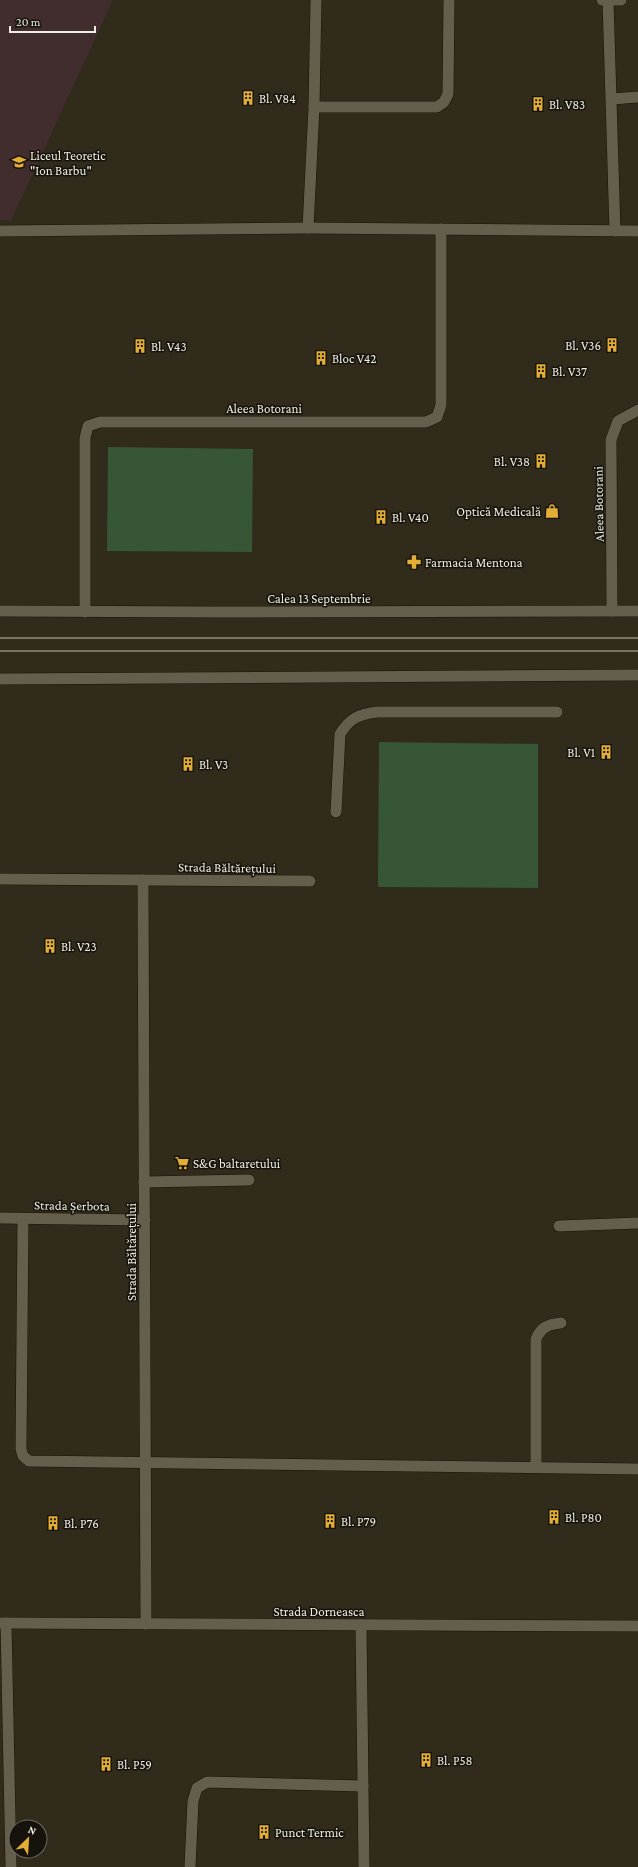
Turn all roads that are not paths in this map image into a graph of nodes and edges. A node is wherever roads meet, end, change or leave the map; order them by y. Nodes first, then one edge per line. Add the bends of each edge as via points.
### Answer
1 (316, 0) edge
2 (449, 0) edge
3 (621, 0) edge
4 (605, 1) edge
5 (638, 97) edge
6 (612, 99) junction
7 (314, 107) junction
8 (308, 228) junction
9 (441, 229) junction
10 (0, 231) edge
11 (615, 231) junction
12 (638, 231) edge
13 (638, 410) edge
14 (0, 611) edge
15 (612, 611) junction
16 (638, 611) edge
17 (85, 612) junction
18 (638, 675) edge
19 (0, 678) edge
20 (556, 712) dead end
21 (336, 812) dead end
22 (0, 879) edge
23 (143, 880) junction
24 (310, 881) dead end
25 (249, 1180) dead end
26 (144, 1182) junction
27 (0, 1218) edge
28 (23, 1218) junction
29 (145, 1220) junction
30 (638, 1223) edge
31 (559, 1226) dead end
32 (561, 1323) dead end
33 (145, 1462) junction
34 (536, 1467) junction
35 (638, 1469) edge
36 (3, 1623) edge
37 (146, 1624) junction
38 (361, 1625) junction
39 (638, 1626) edge
40 (363, 1786) junction
41 (11, 1867) edge
42 (190, 1867) edge
43 (364, 1867) edge

1 - 7 street
2 - 7 street via 448,94 444,102 437,107
3 - 4 street
4 - 6 street
5 - 6 street
6 - 11 street
7 - 8 street
8 - 9 street
8 - 10 street
9 - 11 street
9 - 17 street, Aleea Botorani via 441,405 437,417 426,422 100,422 88,426 85,438
11 - 12 street
13 - 15 street, Aleea Botorani via 618,421 611,440
14 - 17 street, Calea 13 Septembrie
15 - 16 street, Calea 13 Septembrie
15 - 17 street, Calea 13 Septembrie
18 - 19 street
20 - 21 street via 378,712 358,716 347,723 340,734
22 - 23 street, Strada Băltărețului
23 - 24 street, Strada Băltărețului
23 - 26 street, Strada Băltărețului
25 - 26 street
26 - 29 street, Strada Băltărețului
27 - 28 street, Strada Șerbota
28 - 29 street, Strada Șerbota
28 - 33 street via 23,1456 29,1461
29 - 33 street, Strada Băltărețului
30 - 31 street
32 - 34 street via 545,1327 536,1339
33 - 34 street
33 - 37 street, Strada Băltărețului
34 - 35 street
36 - 37 street, Strada Dorneasca
36 - 41 street
37 - 38 street, Strada Dorneasca
38 - 39 street, Strada Dorneasca
38 - 40 street
40 - 42 street via 207,1782 197,1788 193,1801
40 - 43 street

